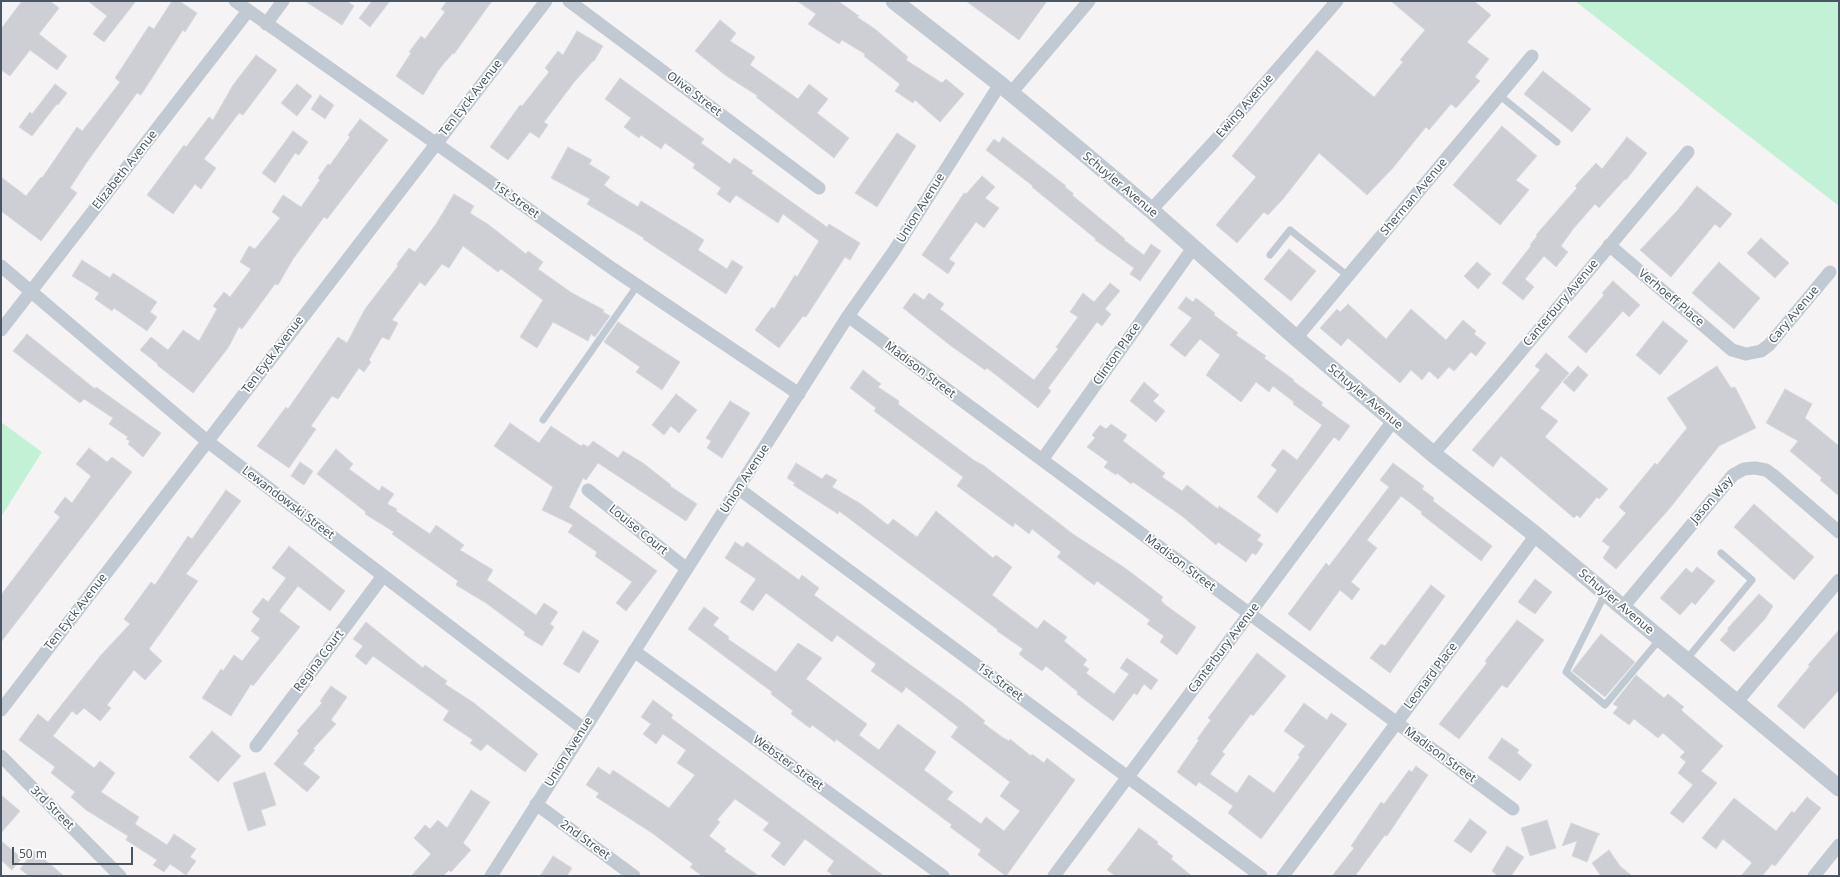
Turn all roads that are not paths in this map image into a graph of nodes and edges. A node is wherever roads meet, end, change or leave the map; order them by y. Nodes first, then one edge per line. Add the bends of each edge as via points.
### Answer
1 (236, 1) edge
2 (283, 1) edge
3 (546, 1) edge
4 (569, 1) edge
5 (894, 1) edge
6 (1089, 1) edge
7 (1336, 1) edge
8 (248, 11) junction
9 (266, 24) junction
10 (1532, 56) dead end
11 (1005, 88) junction
12 (1499, 95) junction
13 (1557, 142) dead end
14 (436, 143) junction
15 (1688, 152) dead end
16 (819, 188) dead end
17 (1151, 210) junction
18 (1609, 245) junction
19 (1193, 248) junction
20 (1270, 255) dead end
21 (1, 266) edge
22 (1830, 272) dead end
23 (1348, 276) junction
24 (637, 286) junction
25 (31, 292) junction
26 (848, 316) junction
27 (1, 330) edge
28 (1296, 338) junction
29 (1732, 350) joint
30 (799, 394) junction
31 (543, 420) dead end
32 (1393, 421) junction
33 (207, 442) junction
34 (1433, 454) junction
35 (1042, 460) junction
36 (739, 489) junction
37 (588, 490) dead end
38 (1839, 532) edge
39 (1536, 535) junction
40 (1722, 553) dead end
41 (687, 569) junction
42 (383, 576) junction
43 (1839, 580) edge
44 (1605, 593) junction
45 (1623, 607) junction
46 (1250, 614) junction
47 (1660, 639) junction
48 (634, 650) junction
49 (1686, 660) junction
50 (1736, 703) junction
51 (1, 710) edge
52 (1397, 723) junction
53 (584, 729) junction
54 (256, 746) dead end
55 (1, 756) edge
56 (1128, 777) junction
57 (1839, 788) edge
58 (536, 804) junction
59 (1512, 809) dead end
60 (1839, 845) edge
61 (120, 876) edge
62 (491, 876) edge
63 (634, 876) edge
64 (943, 876) edge
65 (1054, 876) edge
66 (1261, 876) edge
67 (1283, 876) edge
68 (1814, 876) edge

1 - 8 street, 1st Street
2 - 9 street
3 - 14 street, Ten Eyck Avenue
4 - 16 street, Olive Street
5 - 11 street, Schuyler Avenue
6 - 11 street, Union Avenue
7 - 17 street, Ewing Avenue via 1213,143
8 - 9 street, 1st Street
8 - 25 street, Elizabeth Avenue
9 - 14 street, 1st Street
10 - 12 street, Sherman Avenue
11 - 17 street, Schuyler Avenue
11 - 26 street, Union Avenue
12 - 13 lane
12 - 23 street, Sherman Avenue
14 - 24 street, 1st Street
14 - 33 street, Ten Eyck Avenue
15 - 18 street, Canterbury Avenue
17 - 19 street, Schuyler Avenue
18 - 29 street, Verhoeff Place
18 - 34 street, Canterbury Avenue
19 - 28 street, Schuyler Avenue
19 - 35 street, Clinton Place
20 - 23 lane via 1290,230
21 - 25 street, Lewandowski Street
22 - 29 street, Cary Avenue via 1769,345 1753,354
23 - 28 street, Sherman Avenue
24 - 30 street, 1st Street
24 - 31 lane
25 - 27 street, Elizabeth Avenue
25 - 33 street, Lewandowski Street
26 - 30 street, Union Avenue
26 - 35 street, Madison Street
28 - 32 street, Schuyler Avenue
30 - 36 street, Union Avenue
32 - 34 street, Schuyler Avenue
32 - 46 street, Canterbury Avenue
33 - 42 street, Lewandowski Street
33 - 51 street, Ten Eyck Avenue
34 - 39 street, Schuyler Avenue
35 - 46 street, Madison Street
36 - 41 street, Union Avenue
36 - 56 street, 1st Street
37 - 41 street, Louise Court
38 - 45 street, Jason Way via 1766,470 1744,469 1733,475
39 - 44 street, Schuyler Avenue
39 - 52 street, Leonard Place
40 - 49 lane via 1752,580
41 - 48 street, Union Avenue
42 - 53 street, Lewandowski Street
42 - 54 street, Regina Court
43 - 50 street
44 - 45 street, Schuyler Avenue
44 - 47 lane via 1566,672 1605,705
45 - 47 street, Schuyler Avenue
46 - 52 street, Madison Street
46 - 56 street, Canterbury Avenue
47 - 49 street, Schuyler Avenue
48 - 53 street, Union Avenue
48 - 64 street, Webster Street
49 - 50 street, Schuyler Avenue
50 - 57 street, Schuyler Avenue
52 - 59 street, Madison Street
52 - 67 street, Leonard Place
53 - 58 street, Union Avenue
55 - 61 street, 3rd Street
56 - 65 street, Canterbury Avenue
56 - 66 street, 1st Street
58 - 62 street, Union Avenue
58 - 63 street, 2nd Street
60 - 68 street

